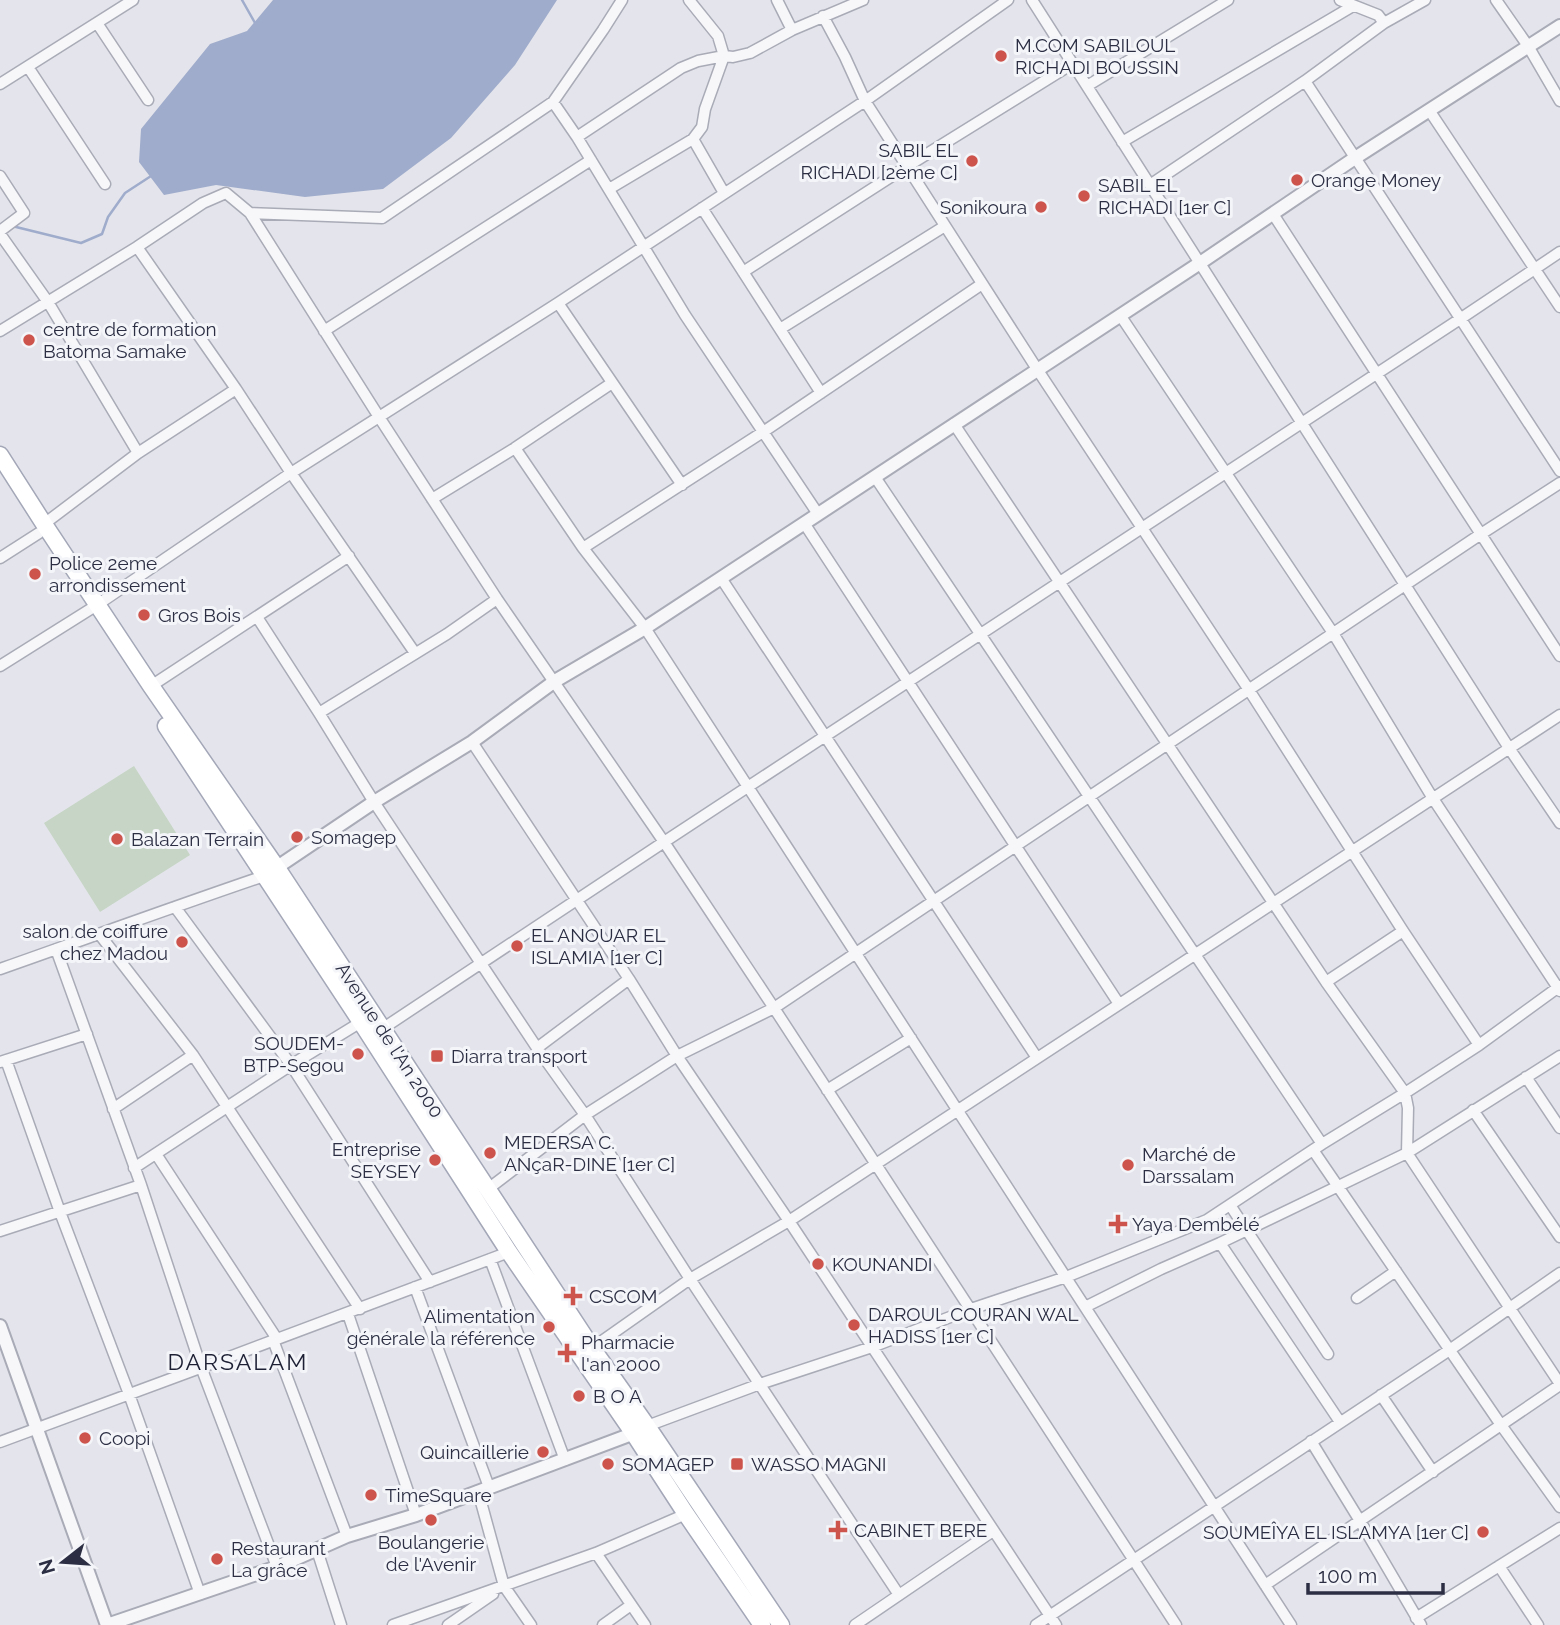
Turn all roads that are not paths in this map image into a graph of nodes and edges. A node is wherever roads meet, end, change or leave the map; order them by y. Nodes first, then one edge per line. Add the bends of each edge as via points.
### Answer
1 (622, 0) edge
2 (689, 0) edge
3 (777, 0) edge
4 (861, 0) edge
5 (1008, 0) edge
6 (1032, 0) edge
7 (1228, 0) edge
8 (1340, 0) edge
9 (1369, 0) edge
10 (1425, 0) edge
11 (1496, 0) edge
12 (130, 1) edge
13 (1353, 6) junction
14 (823, 16) junction
15 (1381, 19) junction
16 (97, 23) junction
17 (1560, 26) edge
18 (792, 30) junction
19 (1528, 46) junction
20 (724, 56) junction
21 (1072, 64) junction
22 (28, 67) junction
23 (1305, 81) junction
24 (0, 84) edge
25 (1087, 86) junction
26 (148, 100) dead end
27 (1560, 101) edge
28 (553, 102) junction
29 (864, 102) junction
30 (1429, 110) junction
31 (577, 137) junction
32 (693, 139) junction
33 (1122, 142) junction
34 (1355, 158) junction
35 (591, 160) junction
36 (906, 167) junction
37 (0, 176) edge
38 (105, 184) dead end
39 (1150, 185) junction
40 (608, 189) junction
41 (724, 193) junction
42 (702, 208) junction
43 (250, 213) junction
44 (1273, 214) junction
45 (944, 226) junction
46 (0, 232) edge
47 (137, 247) junction
48 (643, 247) junction
49 (1560, 251) edge
50 (1200, 263) junction
51 (1534, 268) junction
52 (743, 272) junction
53 (982, 284) junction
54 (48, 302) junction
55 (558, 303) junction
56 (1560, 307) edge
57 (1120, 315) junction
58 (1461, 320) junction
59 (780, 329) junction
60 (0, 331) edge
61 (324, 331) junction
62 (1037, 369) junction
63 (1376, 374) junction
64 (612, 383) junction
65 (236, 389) junction
66 (821, 393) junction
67 (379, 417) junction
68 (1302, 423) junction
69 (954, 424) junction
70 (763, 432) junction
71 (515, 448) junction
72 (138, 453) junction
73 (0, 455) edge
74 (1560, 471) edge
75 (291, 473) junction
76 (1224, 473) junction
77 (0, 474) edge
78 (875, 477) junction
79 (1560, 483) edge
80 (682, 485) junction
81 (432, 499) junction
82 (818, 514) junction
83 (804, 523) junction
84 (41, 528) junction
85 (1142, 528) junction
86 (1481, 534) junction
87 (583, 548) junction
88 (349, 556) junction
89 (0, 558) edge
90 (721, 578) junction
91 (1059, 583) junction
92 (1405, 585) junction
93 (497, 599) junction
94 (93, 607) junction
95 (257, 617) junction
96 (645, 628) junction
97 (981, 634) junction
98 (1333, 634) junction
99 (415, 653) junction
100 (1560, 656) edge
101 (0, 666) edge
102 (555, 681) junction
103 (908, 682) junction
104 (151, 686) junction
105 (1249, 690) junction
106 (319, 713) junction
107 (1560, 715) edge
108 (825, 737) junction
109 (472, 742) junction
110 (1168, 744) junction
111 (1509, 748) junction
112 (747, 787) junction
113 (1089, 797) junction
114 (1432, 797) junction
115 (374, 802) junction
116 (1560, 823) edge
117 (664, 842) junction
118 (1016, 846) junction
119 (1352, 850) junction
120 (270, 872) junction
121 (577, 900) junction
122 (934, 901) junction
123 (1273, 903) junction
124 (175, 907) junction
125 (1403, 931) junction
126 (100, 935) junction
127 (57, 949) junction
128 (856, 953) junction
129 (1195, 954) junction
130 (481, 964) junction
131 (0, 969) edge
132 (629, 979) junction
133 (1326, 982) junction
134 (1559, 989) edge
135 (1119, 1004) junction
136 (774, 1008) junction
137 (361, 1022) junction
138 (382, 1029) junction
139 (87, 1034) junction
140 (911, 1038) junction
141 (1479, 1045) junction
142 (537, 1048) junction
143 (193, 1055) junction
144 (677, 1056) junction
145 (1560, 1056) edge
146 (1037, 1058) junction
147 (3, 1062) edge
148 (291, 1065) junction
149 (1526, 1077) junction
150 (827, 1090) junction
151 (1405, 1093) junction
152 (227, 1106) junction
153 (113, 1109) junction
154 (957, 1110) junction
155 (1474, 1110) junction
156 (585, 1115) junction
157 (1560, 1128) edge
158 (1318, 1147) junction
159 (1407, 1153) junction
160 (156, 1154) junction
161 (875, 1163) junction
162 (134, 1168) junction
163 (141, 1185) junction
164 (1338, 1185) junction
165 (488, 1189) junction
166 (1230, 1205) junction
167 (60, 1212) junction
168 (789, 1221) junction
169 (1247, 1230) junction
170 (0, 1231) edge
171 (1560, 1237) edge
172 (1220, 1243) junction
173 (509, 1252) junction
174 (490, 1259) junction
175 (1396, 1271) junction
176 (1560, 1273) edge
177 (1066, 1277) junction
178 (690, 1279) junction
179 (430, 1282) junction
180 (415, 1287) junction
181 (1357, 1298) dead end
182 (1085, 1307) junction
183 (360, 1309) junction
184 (971, 1309) junction
185 (1509, 1309) junction
186 (348, 1314) junction
187 (0, 1326) edge
188 (275, 1339) junction
189 (872, 1347) junction
190 (592, 1348) junction
191 (1451, 1349) junction
192 (1328, 1354) dead end
193 (201, 1367) junction
194 (760, 1384) junction
195 (1560, 1384) edge
196 (129, 1394) junction
197 (1381, 1395) junction
198 (1340, 1422) junction
199 (1502, 1425) junction
200 (36, 1429) junction
201 (641, 1430) junction
202 (1311, 1441) junction
203 (0, 1442) edge
204 (565, 1460) junction
205 (1433, 1472) junction
206 (484, 1489) junction
207 (1214, 1506) junction
208 (1560, 1507) edge
209 (686, 1514) junction
210 (416, 1515) junction
211 (1360, 1521) junction
212 (1560, 1528) edge
213 (993, 1531) junction
214 (347, 1536) junction
215 (317, 1550) junction
216 (596, 1553) junction
217 (1135, 1559) junction
218 (277, 1566) junction
219 (1499, 1566) junction
220 (1265, 1585) junction
221 (504, 1586) junction
222 (200, 1594) junction
223 (900, 1595) junction
224 (631, 1605) junction
225 (1053, 1620) edge
226 (1419, 1622) edge
227 (341, 1625) edge
228 (393, 1625) edge
229 (447, 1625) edge
230 (531, 1625) edge
231 (603, 1625) edge
232 (645, 1625) edge
233 (762, 1625) edge
234 (781, 1625) edge
235 (855, 1625) edge
236 (1035, 1625) edge
237 (1176, 1625) edge
238 (1292, 1625) edge
239 (1538, 1625) edge

1 - 28 street
2 - 20 street via 718,36
3 - 18 street
4 - 14 street
5 - 29 street
6 - 21 street
7 - 25 street
8 - 13 street
9 - 15 street
10 - 15 street
11 - 19 street
12 - 16 street
13 - 15 street
13 - 33 street
14 - 18 street
14 - 29 street
15 - 23 street
16 - 22 street
16 - 26 street
17 - 19 street
18 - 20 street via 750,52
19 - 27 street
19 - 30 street
20 - 31 street via 681,68
20 - 32 street via 702,127
21 - 25 street
21 - 36 street
22 - 24 street
22 - 38 street
23 - 34 street
23 - 39 street
25 - 33 street
28 - 31 street
28 - 43 street via 382,218
29 - 36 street
29 - 41 street
30 - 34 street
30 - 51 street
31 - 35 street
32 - 40 street
32 - 41 street
33 - 39 street
34 - 44 street
34 - 58 street
35 - 40 street
35 - 61 street
36 - 45 street
36 - 52 street
37 - 46 street via 24,213
39 - 50 street
40 - 48 street
41 - 42 street
42 - 48 street
42 - 52 street
43 - 47 street via 226,193
43 - 61 street
44 - 50 street
44 - 63 street
45 - 53 street
45 - 59 street
46 - 54 street
47 - 54 street
47 - 65 street
48 - 55 street
48 - 70 street
49 - 51 street
50 - 57 street
50 - 68 street
51 - 56 street
51 - 58 street
52 - 59 street
53 - 62 street
53 - 66 street
54 - 60 street
54 - 72 street
55 - 64 street
55 - 67 street
57 - 62 street
57 - 76 street
58 - 63 street
58 - 74 street
59 - 66 street
61 - 67 street
62 - 69 street
62 - 85 street
63 - 68 street
63 - 86 street
64 - 71 street
64 - 80 street
65 - 72 street
65 - 75 street
66 - 70 street
67 - 75 street
67 - 81 street
68 - 76 street
68 - 92 street
69 - 78 street
69 - 91 street
70 - 80 street
70 - 82 street
71 - 81 street
71 - 87 street
72 - 84 street
73 - 84 main road, Avenue de l'An 2000
75 - 88 street
75 - 94 street
76 - 85 street
76 - 98 street
77 - 84 main road, Avenue de l'An 2000
78 - 82 street
78 - 97 street
79 - 86 street
80 - 87 street
81 - 93 street
82 - 83 street
83 - 90 street
83 - 103 street
84 - 89 street
84 - 94 main road, Avenue de l'An 2000
85 - 91 street
85 - 105 street
86 - 92 street
86 - 100 street
87 - 96 street
88 - 95 street
88 - 99 street
90 - 96 street
90 - 108 street
91 - 97 street
91 - 110 street
92 - 98 street
92 - 111 street
93 - 99 street
93 - 102 street
94 - 101 street
94 - 104 main road, Avenue de l'An 2000
94 - 120 main road, Avenue de l'An 2000
95 - 104 street
95 - 106 street
96 - 102 street
96 - 112 street
97 - 103 street
97 - 113 street
98 - 105 street
98 - 114 street
99 - 106 street
102 - 109 street
102 - 117 street
103 - 108 street
103 - 118 street
104 - 120 main road, Avenue de l'An 2000
105 - 110 street
105 - 119 street
106 - 115 street
107 - 111 street
108 - 112 street
108 - 122 street
109 - 115 street
109 - 121 street
110 - 113 street
110 - 123 street
111 - 114 street
111 - 116 street
112 - 117 street
112 - 128 street
113 - 118 street
113 - 129 street
114 - 119 street
114 - 134 street
115 - 120 street
115 - 130 street
117 - 121 street
117 - 136 street
118 - 122 street
118 - 135 street
119 - 123 street
119 - 125 street
120 - 124 street
120 - 137 main road, Avenue de l'An 2000
120 - 138 main road, Avenue de l'An 2000
121 - 130 street
121 - 132 street
122 - 128 street
122 - 146 street
123 - 129 street
123 - 133 street
124 - 126 street
124 - 148 street
125 - 133 street
125 - 141 street
126 - 127 street
126 - 143 street
127 - 131 street
127 - 139 street
128 - 136 street
128 - 140 street
129 - 135 street
129 - 158 street
130 - 138 street
130 - 142 street
132 - 142 street
132 - 144 street
133 - 151 street
134 - 141 street
135 - 146 street
136 - 144 street
136 - 150 street
137 - 148 street
137 - 173 main road, Avenue de l'An 2000
138 - 165 main road, Avenue de l'An 2000
139 - 147 street
139 - 153 street
140 - 150 street
140 - 154 street
141 - 151 street
142 - 156 street
143 - 152 street
143 - 153 street
144 - 156 street
144 - 168 street
145 - 149 street
146 - 154 street
147 - 167 street
148 - 152 street
148 - 179 street
149 - 155 street
149 - 157 street
150 - 161 street
151 - 158 street
151 - 159 street
152 - 160 street
152 - 183 street
153 - 162 street
154 - 161 street
154 - 177 street
155 - 159 street
155 - 171 street
156 - 165 street
156 - 178 street
158 - 164 street
158 - 166 street
159 - 164 street
159 - 185 street
160 - 162 street
160 - 188 street
161 - 168 street
161 - 184 street
162 - 163 street
163 - 167 street
163 - 193 street
164 - 169 street
164 - 175 street
165 - 190 main road, Avenue de l'An 2000
166 - 169 street
166 - 177 street via 1207,1220
167 - 170 street
167 - 196 street
168 - 178 street
168 - 189 street
169 - 172 street
169 - 192 street
172 - 182 street
172 - 198 street
173 - 174 street
173 - 201 main road, Avenue de l'An 2000
174 - 179 street
174 - 204 street
175 - 181 street
175 - 191 street
176 - 185 street
177 - 182 street
177 - 184 street
178 - 190 street
178 - 194 street
179 - 180 street
180 - 183 street
180 - 206 street
182 - 207 street
183 - 186 street
184 - 189 street
184 - 217 street
185 - 191 street
185 - 195 street
186 - 188 street
186 - 210 street
187 - 200 street
188 - 193 street
188 - 214 street
189 - 194 street
189 - 213 street
190 - 201 main road, Avenue de l'An 2000
191 - 197 street
191 - 199 street
193 - 196 street
193 - 218 street
194 - 201 street
194 - 223 street
195 - 199 street
196 - 200 street
196 - 222 street
197 - 198 street
197 - 205 street
198 - 202 street
199 - 205 street
199 - 208 street
200 - 203 street
200 - 222 street via 107,1625
201 - 204 street
201 - 209 main road, Avenue de l'An 2000
201 - 234 main road, Avenue de l'An 2000
202 - 207 street
202 - 211 street
204 - 206 street
205 - 211 street
206 - 210 street
206 - 221 street
207 - 217 street
207 - 220 street
209 - 216 street
209 - 233 main road, Avenue de l'An 2000
210 - 214 street
211 - 220 street
211 - 226 street
212 - 219 street
213 - 223 street
213 - 225 street
214 - 215 street
215 - 218 street
215 - 227 street
216 - 221 street
216 - 224 street
217 - 225 street
217 - 237 street
218 - 222 street
219 - 226 street
219 - 239 street
220 - 238 street
221 - 228 street
221 - 229 street
221 - 230 street
223 - 235 street
224 - 231 street
224 - 232 street
225 - 236 street

